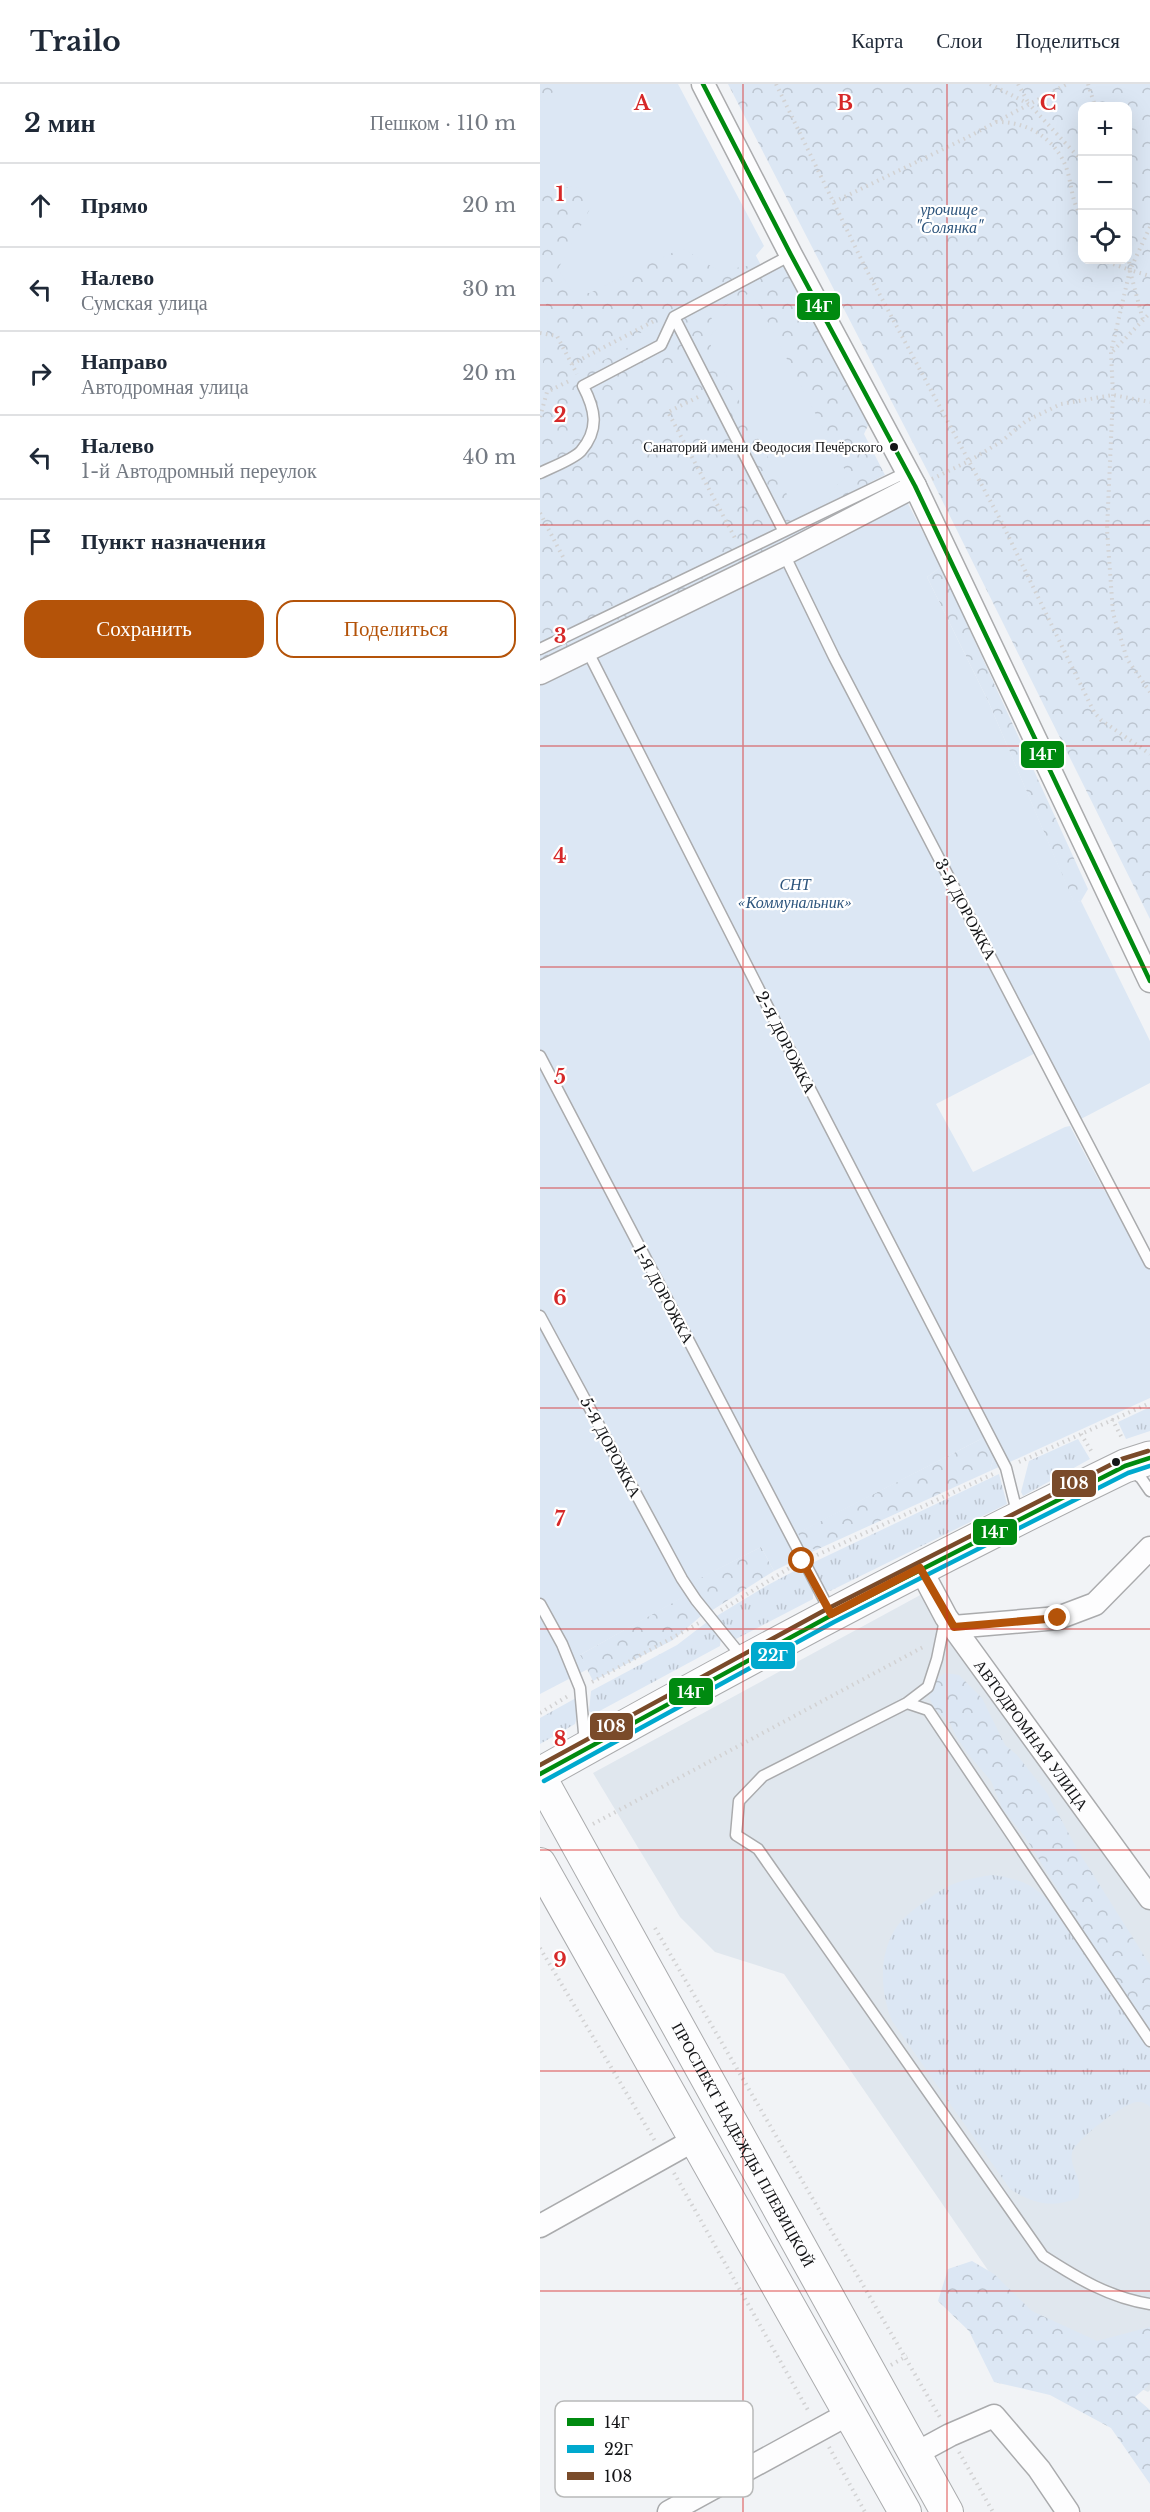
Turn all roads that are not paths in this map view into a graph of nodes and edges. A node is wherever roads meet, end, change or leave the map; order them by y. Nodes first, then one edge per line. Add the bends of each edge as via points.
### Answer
1 (703, 84) edge
2 (791, 255) junction
3 (674, 316) junction
4 (540, 473) edge
5 (911, 479) junction
6 (783, 530) junction
7 (784, 554) junction
8 (540, 649) edge
9 (587, 650) junction
10 (540, 672) edge
11 (1150, 981) edge
12 (540, 1056) edge
13 (1150, 1263) edge
14 (540, 1316) edge
15 (1133, 1456) edge
16 (1150, 1491) edge
17 (1019, 1518) junction
18 (1150, 1548) edge
19 (920, 1568) junction
20 (540, 1604) edge
21 (831, 1614) junction
22 (947, 1627) junction
23 (745, 1660) junction
24 (908, 1703) junction
25 (585, 1748) junction
26 (540, 1775) edge
27 (540, 1864) edge
28 (1150, 1898) edge
29 (1150, 2041) edge
30 (696, 2139) junction
31 (540, 2226) edge
32 (1150, 2304) edge
33 (850, 2413) junction
34 (915, 2454) junction
35 (753, 2466) edge
36 (696, 2497) edge
37 (669, 2512) edge
38 (905, 2512) edge
39 (947, 2512) edge
40 (1068, 2512) edge

1 - 2 street
2 - 3 lane
2 - 5 street
3 - 4 lane via 661,345 583,386 592,403 595,426 580,452
3 - 6 lane
5 - 6 lane
5 - 7 street
5 - 11 street
6 - 8 lane
7 - 9 street
7 - 13 lane, 3-Я ДОРОЖКА
9 - 10 street
9 - 17 lane, 2-Я ДОРОЖКА via 1006,1468
12 - 21 lane, 1-Я ДОРОЖКА
14 - 23 lane, 5-Я ДОРОЖКА via 682,1579
15 - 16 lane
15 - 17 main road
17 - 19 main road
18 - 22 street via 1095,1604 1058,1618
19 - 21 main road
19 - 22 street, АВТОДРОМНАЯ УЛИЦА
20 - 25 lane via 580,1688
21 - 23 main road
22 - 24 lane via 928,1687
22 - 28 street, АВТОДРОМНАЯ УЛИЦА
23 - 25 main road
24 - 29 lane via 928,1710
24 - 32 lane via 763,1776 739,1800 736,1835 758,1849 1043,2256 1081,2280 1125,2300
25 - 26 main road
26 - 34 main road, ПРОСПЕКТ НАДЕЖДЫ ПЛЕВИЦКОЙ
27 - 30 main road
30 - 31 street
30 - 33 main road
33 - 35 street
33 - 38 main road
34 - 39 main road, ПРОСПЕКТ НАДЕЖДЫ ПЛЕВИЦКОЙ
34 - 40 street via 994,2416 1039,2469
36 - 37 street

